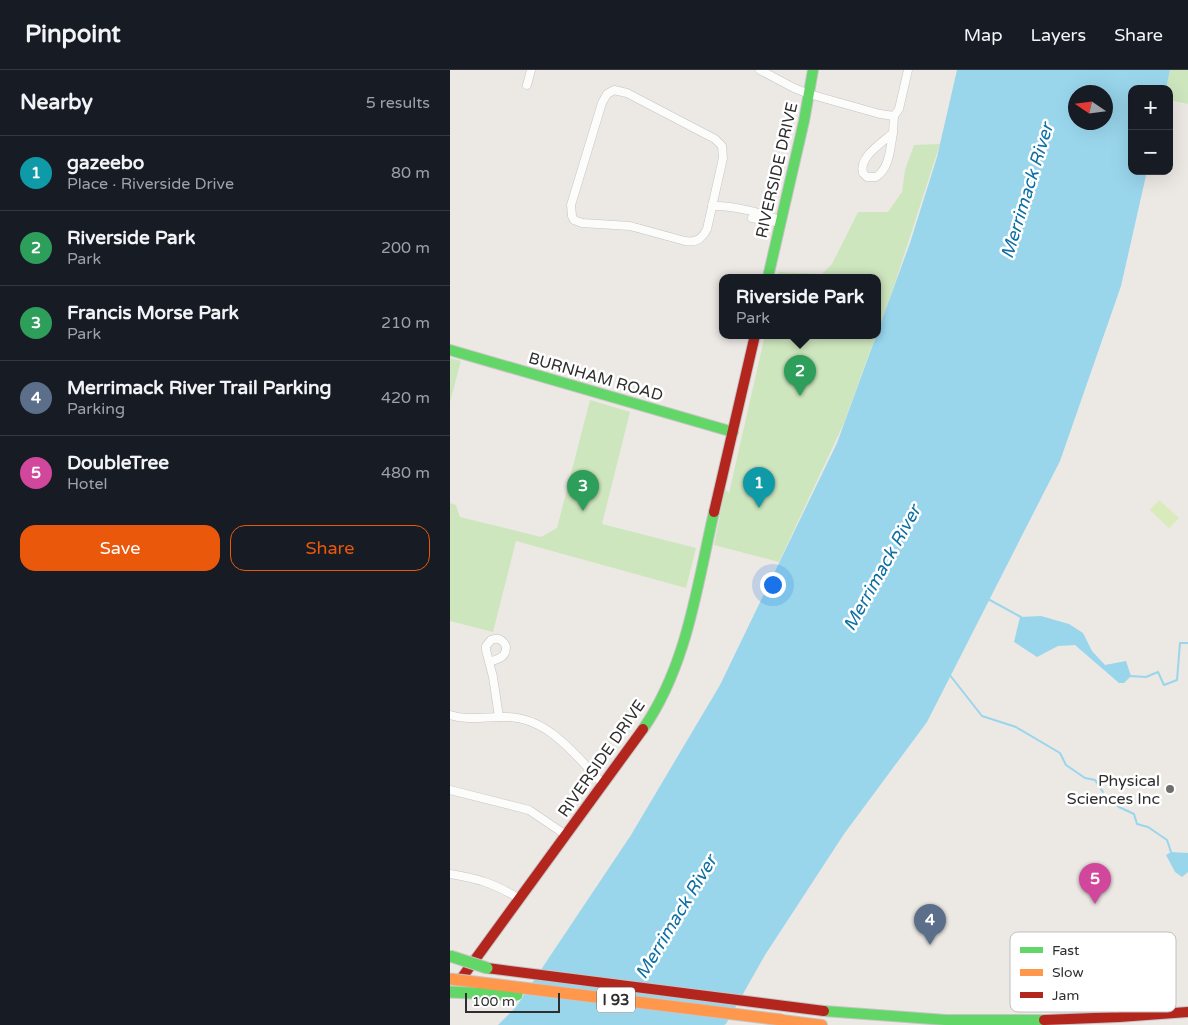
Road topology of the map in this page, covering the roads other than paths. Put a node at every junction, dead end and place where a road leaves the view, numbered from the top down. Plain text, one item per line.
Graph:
1 (531, 70) edge
2 (760, 70) edge
3 (813, 70) edge
4 (908, 70) edge
5 (527, 85) dead end
6 (809, 94) junction
7 (894, 116) junction
8 (893, 133) junction
9 (712, 206) junction
10 (781, 221) junction
11 (769, 274) edge
12 (754, 339) edge
13 (450, 350) edge
14 (733, 432) junction
15 (489, 662) dead end
16 (450, 715) edge
17 (499, 717) junction
18 (604, 784) junction
19 (450, 790) edge
20 (566, 835) junction
21 (450, 874) edge
22 (520, 898) junction
23 (450, 956) edge
24 (450, 964) edge
25 (487, 968) junction
26 (450, 978) edge
27 (450, 993) edge
28 (561, 993) junction
29 (1188, 1012) edge
30 (822, 1025) edge

1 - 5 street
2 - 6 street
3 - 6 main road, RIVERSIDE DRIVE
4 - 7 street
6 - 7 street
6 - 10 main road, RIVERSIDE DRIVE
7 - 8 street
8 - 8 street
9 - 9 street
9 - 10 street
10 - 11 main road, RIVERSIDE DRIVE
12 - 14 main road, RIVERSIDE DRIVE
13 - 14 main road, BURNHAM ROAD
14 - 18 main road, RIVERSIDE DRIVE
15 - 17 street
16 - 17 street
17 - 18 street
18 - 20 main road, RIVERSIDE DRIVE
19 - 20 street
20 - 22 main road, RIVERSIDE DRIVE
21 - 22 street
22 - 27 main road, RIVERSIDE DRIVE
23 - 25 main road, bridge
24 - 25 main road, I 93, bridge
25 - 29 main road, I 93
26 - 28 main road, I 93, bridge
27 - 28 main road, bridge
28 - 30 main road, I 93, bridge

